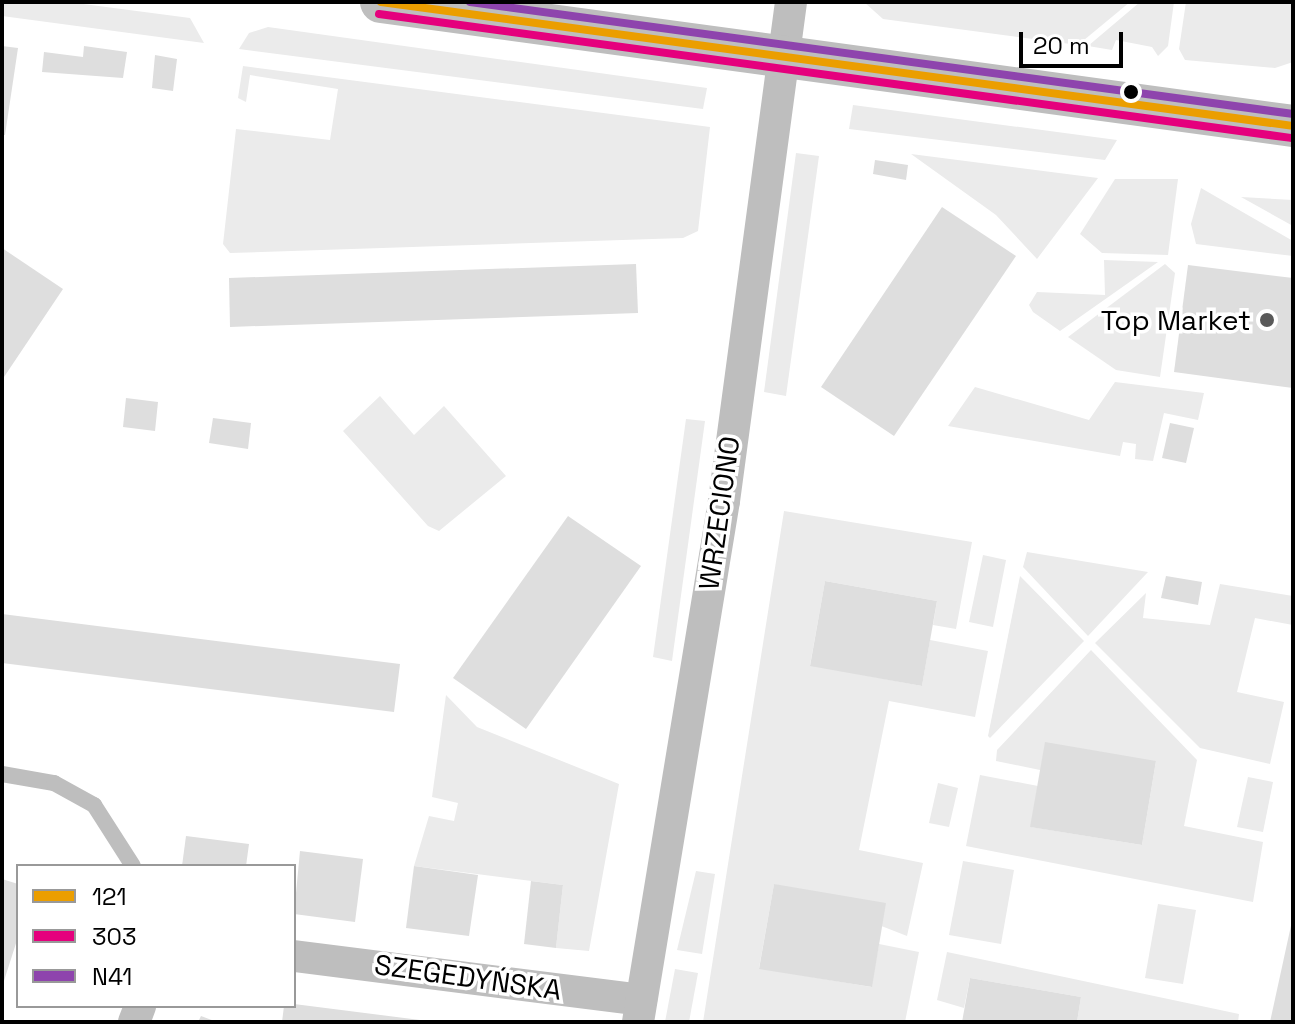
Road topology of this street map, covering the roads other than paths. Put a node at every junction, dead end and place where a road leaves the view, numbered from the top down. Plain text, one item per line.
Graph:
1 (381, 2) edge
2 (791, 2) edge
3 (783, 60) junction
4 (1293, 126) edge
5 (2, 774) edge
6 (132, 864) edge
7 (296, 956) edge
8 (639, 1011) edge

1 - 3 street
2 - 3 street, WRZECIONO
3 - 4 street
3 - 8 street, WRZECIONO
5 - 6 lane
7 - 8 street, SZEGEDYŃSKA

